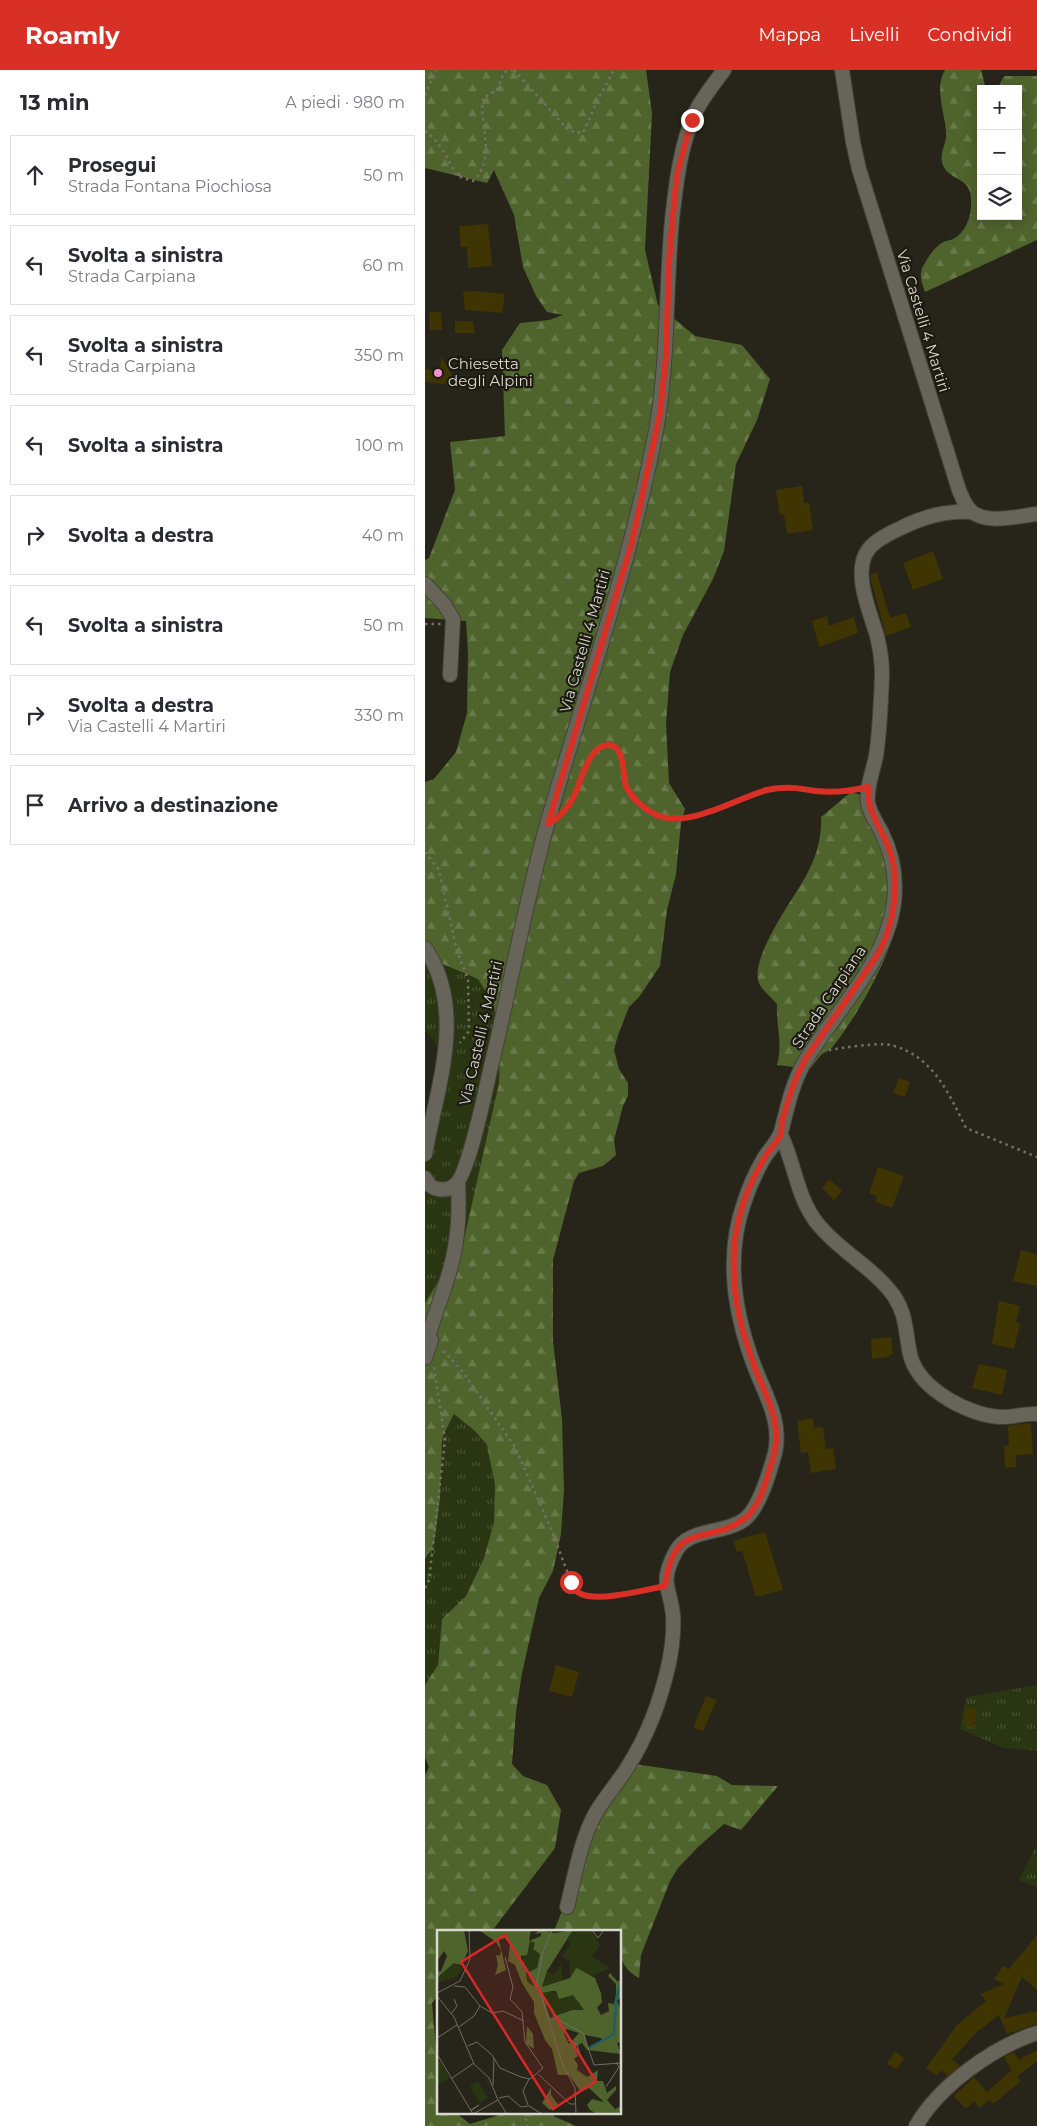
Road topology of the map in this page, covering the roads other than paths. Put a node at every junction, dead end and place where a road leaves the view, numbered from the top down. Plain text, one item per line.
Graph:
1 (724, 70) edge
2 (842, 70) edge
3 (971, 512) junction
4 (1037, 514) edge
5 (425, 584) edge
6 (450, 675) dead end
7 (425, 948) edge
8 (781, 1135) junction
9 (425, 1154) edge
10 (425, 1178) edge
11 (458, 1183) junction
12 (425, 1358) edge
13 (1037, 1414) edge
14 (567, 1907) dead end
15 (1037, 2033) edge
16 (916, 2126) edge

1 - 11 street, Via Castelli 4 Martiri
2 - 3 street, Via Castelli 4 Martiri
3 - 4 street
3 - 8 street, Strada Carpiana
5 - 6 street
7 - 9 street, Via Castelli 4 Martiri
8 - 13 street
8 - 14 street, Strada Carpiana
10 - 11 street
11 - 12 street
15 - 16 street

